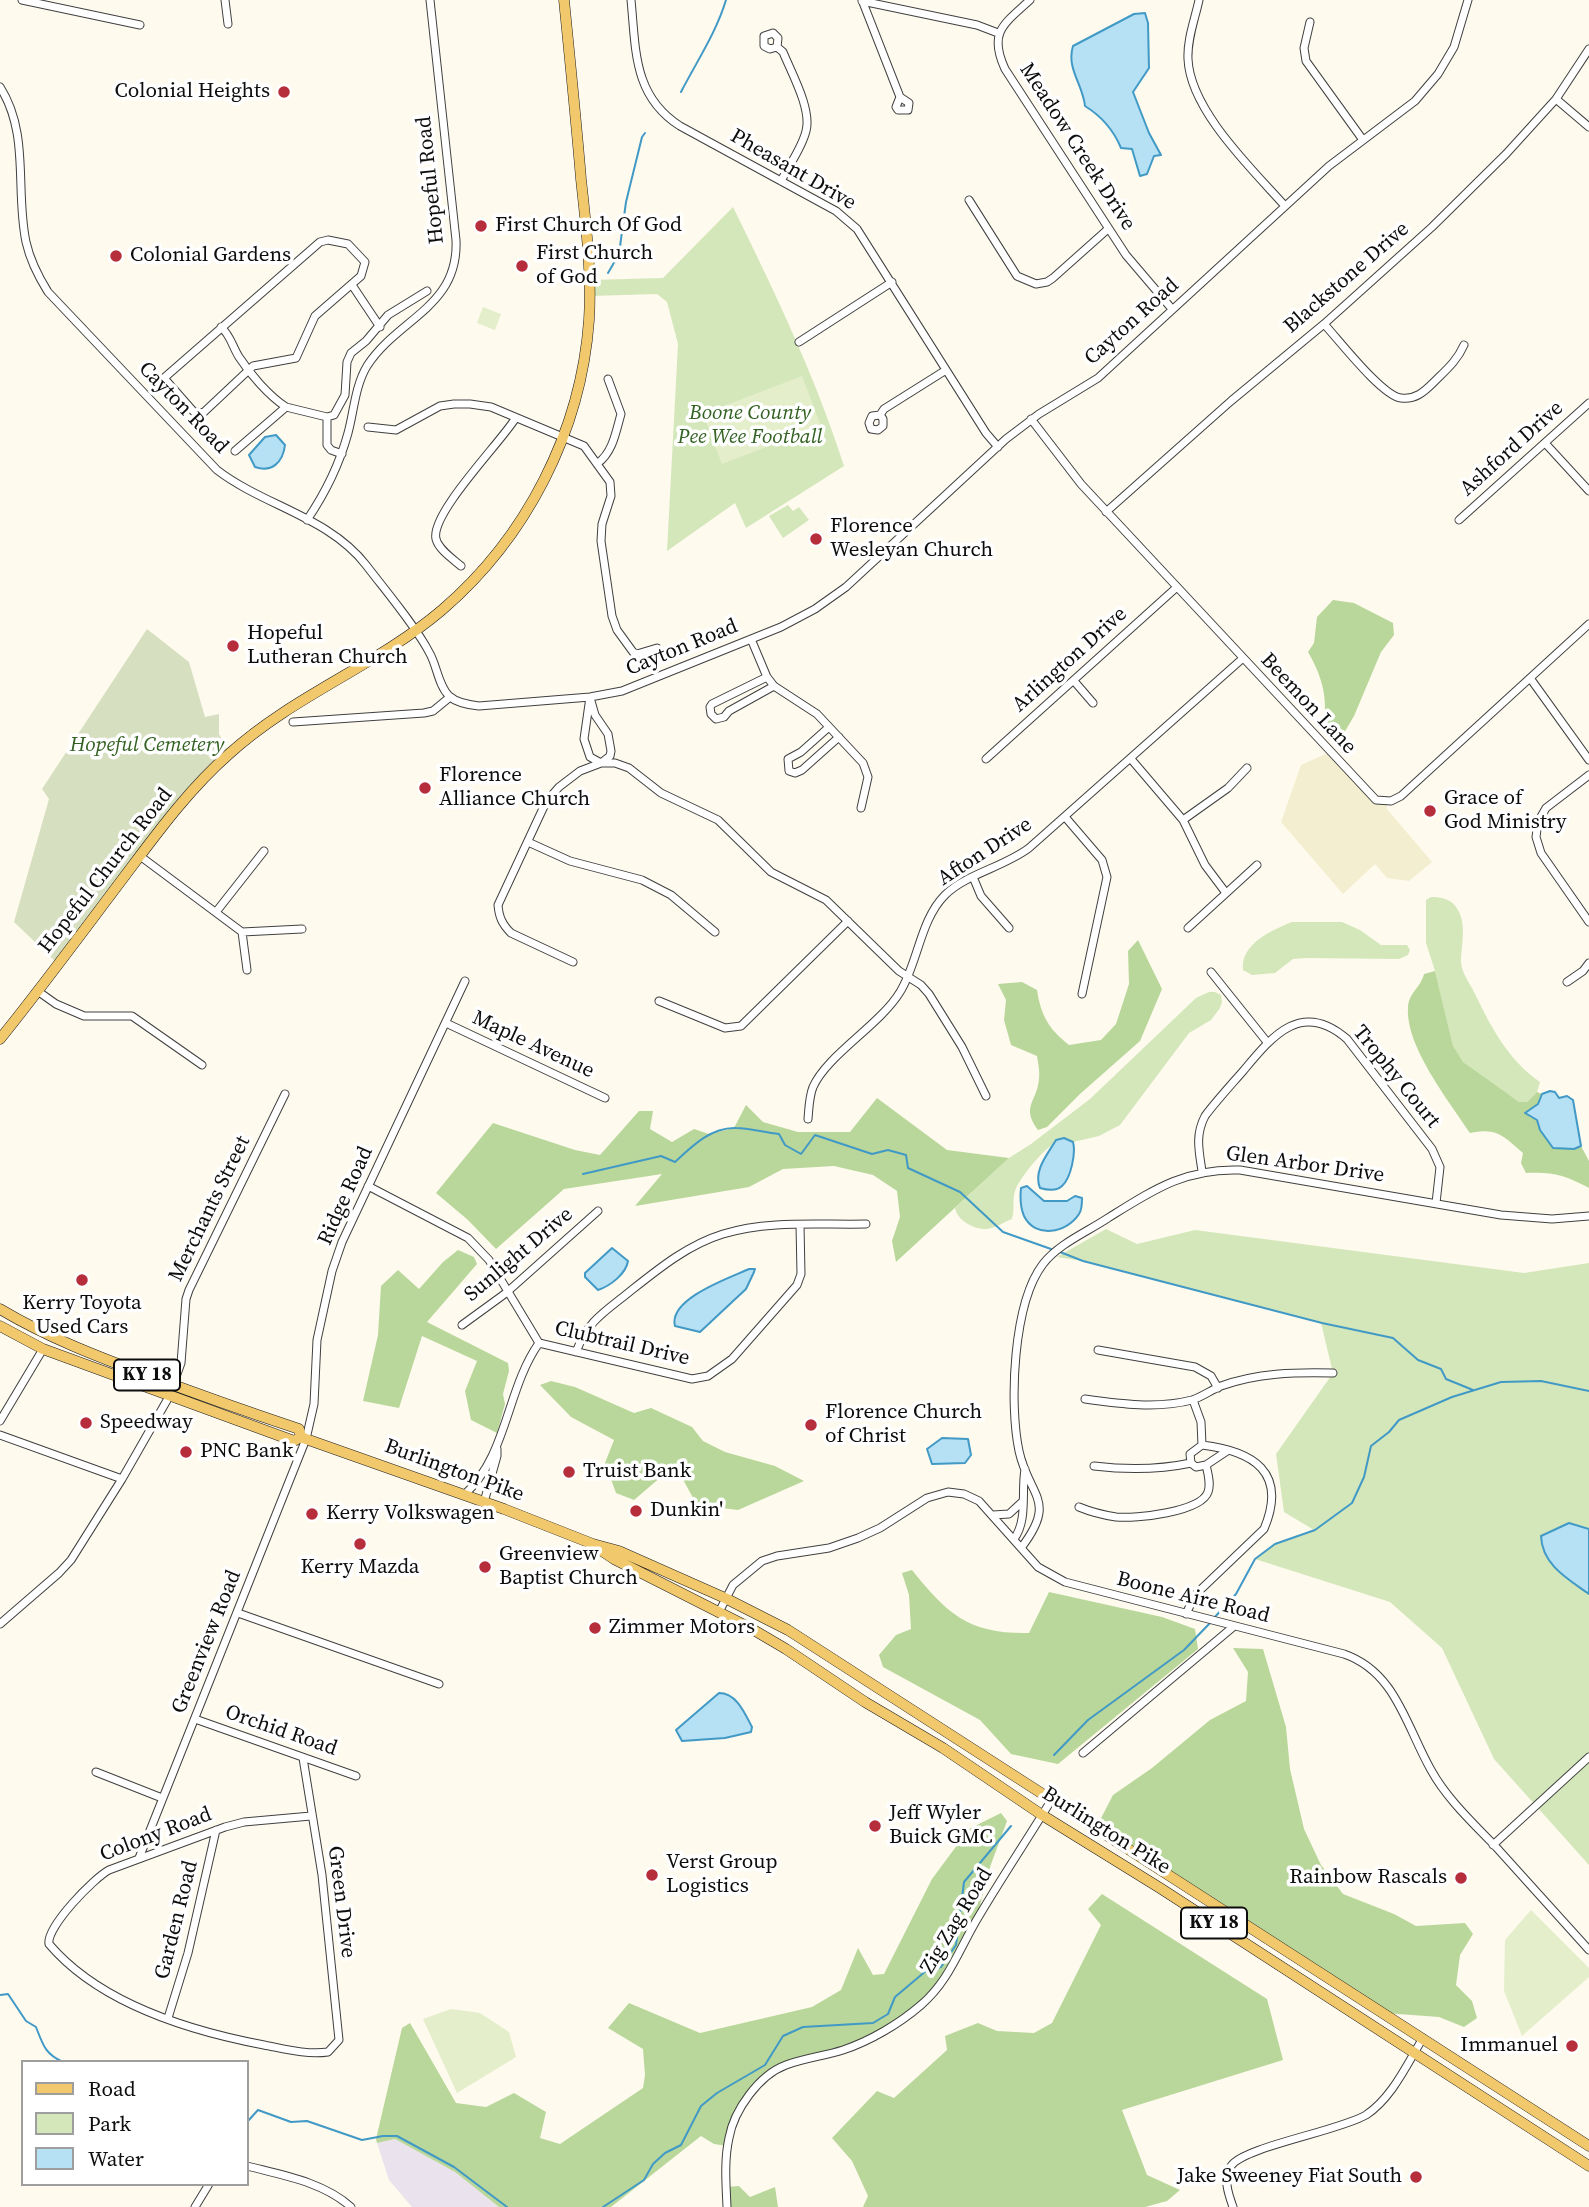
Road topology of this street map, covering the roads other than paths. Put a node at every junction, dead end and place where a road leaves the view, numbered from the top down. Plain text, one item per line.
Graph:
1 (22, 0) edge
2 (225, 0) edge
3 (430, 0) edge
4 (564, 0) edge
5 (631, 0) edge
6 (862, 0) edge
7 (1030, 0) edge
8 (1199, 0) edge
9 (1468, 0) edge
10 (1310, 22) dead end
11 (228, 24) dead end
12 (140, 25) dead end
13 (998, 33) junction
14 (777, 47) dead end
15 (1589, 50) edge
16 (0, 88) edge
17 (900, 97) dead end
18 (1556, 100) junction
19 (1589, 127) edge
20 (1363, 140) junction
21 (781, 181) junction
22 (969, 200) dead end
23 (1285, 206) junction
24 (1108, 229) junction
25 (892, 282) junction
26 (352, 285) junction
27 (427, 291) dead end
28 (1172, 309) junction
29 (1324, 324) junction
30 (221, 327) junction
31 (380, 327) junction
32 (799, 342) dead end
33 (1464, 345) dead end
34 (250, 370) junction
35 (946, 370) junction
36 (608, 379) dead end
37 (1589, 403) edge
38 (286, 407) junction
39 (880, 415) dead end
40 (327, 417) junction
41 (515, 419) junction
42 (1031, 419) junction
43 (368, 428) dead end
44 (563, 437) junction
45 (1545, 443) junction
46 (998, 447) junction
47 (235, 451) dead end
48 (342, 454) junction
49 (598, 463) junction
50 (1589, 491) edge
51 (1106, 512) junction
52 (307, 520) junction
53 (1459, 520) dead end
54 (461, 566) dead end
55 (1177, 587) junction
56 (1589, 624) edge
57 (415, 631) junction
58 (751, 639) junction
59 (657, 648) dead end
60 (1242, 659) junction
61 (767, 677) junction
62 (1530, 678) junction
63 (1074, 681) junction
64 (774, 686) junction
65 (450, 697) junction
66 (590, 697) junction
67 (1093, 703) dead end
68 (293, 722) dead end
69 (829, 727) junction
70 (839, 737) junction
71 (986, 759) dead end
72 (1131, 759) junction
73 (1589, 760) edge
74 (601, 763) junction
75 (1247, 768) dead end
76 (1589, 775) edge
77 (861, 808) dead end
78 (1066, 818) junction
79 (1184, 820) junction
80 (528, 842) junction
81 (264, 851) dead end
82 (140, 856) junction
83 (1257, 864) dead end
84 (973, 877) junction
85 (1226, 893) junction
86 (216, 912) junction
87 (848, 921) junction
88 (1589, 922) edge
89 (1009, 928) dead end
90 (1188, 928) dead end
91 (302, 929) dead end
92 (242, 932) junction
93 (715, 932) dead end
94 (573, 962) dead end
95 (1589, 963) edge
96 (247, 970) dead end
97 (1211, 972) dead end
98 (909, 977) junction
99 (465, 981) dead end
100 (1567, 982) dead end
101 (39, 992) junction
102 (1082, 994) dead end
103 (659, 1001) dead end
104 (446, 1023) junction
105 (0, 1039) edge
106 (1268, 1042) junction
107 (202, 1065) dead end
108 (285, 1094) dead end
109 (986, 1096) dead end
110 (605, 1098) dead end
111 (808, 1119) dead end
112 (1202, 1171) junction
113 (368, 1186) junction
114 (1436, 1203) junction
115 (598, 1211) dead end
116 (1589, 1216) edge
117 (866, 1224) dead end
118 (800, 1225) junction
119 (506, 1293) junction
120 (0, 1309) edge
121 (462, 1325) dead end
122 (0, 1326) edge
123 (539, 1343) junction
124 (43, 1349) junction
125 (1097, 1350) dead end
126 (576, 1352) junction
127 (1333, 1373) dead end
128 (1219, 1388) junction
129 (172, 1390) junction
130 (1085, 1399) dead end
131 (1193, 1400) junction
132 (0, 1422) edge
133 (0, 1436) edge
134 (303, 1438) junction
135 (1202, 1445) junction
136 (497, 1448) junction
137 (1227, 1451) junction
138 (1191, 1463) junction
139 (1206, 1465) junction
140 (1094, 1466) dead end
141 (1025, 1469) junction
142 (122, 1479) junction
143 (464, 1495) junction
144 (1023, 1502) junction
145 (485, 1503) junction
146 (1079, 1507) dead end
147 (993, 1515) junction
148 (1014, 1539) junction
149 (593, 1544) junction
150 (1021, 1548) junction
151 (725, 1598) junction
152 (719, 1612) junction
153 (238, 1613) junction
154 (1186, 1614) junction
155 (0, 1623) edge
156 (1233, 1627) junction
157 (439, 1684) dead end
158 (195, 1719) junction
159 (1083, 1752) dead end
160 (1589, 1757) edge
161 (303, 1758) junction
162 (96, 1772) dead end
163 (356, 1776) dead end
164 (162, 1798) junction
165 (1052, 1799) junction
166 (1042, 1815) junction
167 (312, 1816) junction
168 (216, 1830) junction
169 (1493, 1844) junction
170 (139, 1858) junction
171 (1589, 1950) edge
172 (168, 2018) junction
173 (1423, 2038) junction
174 (1413, 2054) junction
175 (1589, 2146) edge
176 (1589, 2165) edge
177 (248, 2166) edge
178 (208, 2186) edge
179 (195, 2207) edge
180 (351, 2207) edge
181 (727, 2207) edge
182 (1233, 2207) edge

1 - 12 street
2 - 11 street
3 - 48 street, Hopeful Road
4 - 44 main road, Hopeful Church Road
5 - 21 street, Pheasant Drive
6 - 13 street
6 - 17 street
7 - 13 street
8 - 23 street
9 - 20 street, Cayton Road
10 - 20 street
13 - 24 street, Meadow Creek Drive
14 - 21 street
15 - 18 street, Blackstone Drive
16 - 52 street, Cayton Road
18 - 19 street
18 - 29 street, Blackstone Drive
20 - 23 street, Cayton Road
21 - 25 street, Pheasant Drive
22 - 24 street
23 - 28 street, Cayton Road
24 - 28 street, Meadow Creek Drive
25 - 32 street
25 - 35 street, Pheasant Drive
26 - 30 street
26 - 31 street
26 - 34 street
27 - 31 street
28 - 42 street, Cayton Road
29 - 33 street
29 - 51 street, Blackstone Drive
30 - 34 street
30 - 34 street
31 - 40 street
34 - 38 street
35 - 39 street
35 - 46 street, Pheasant Drive
36 - 49 street
37 - 45 street, Ashford Drive
38 - 40 street
38 - 47 street
40 - 48 street
41 - 43 street
41 - 44 street
41 - 54 street
42 - 46 street, Cayton Road
42 - 51 street, Beemon Lane
44 - 49 street
44 - 57 main road, Hopeful Church Road
45 - 50 street
45 - 53 street, Ashford Drive
46 - 58 street, Cayton Road
48 - 52 street, Hopeful Road
49 - 59 street
51 - 55 street, Beemon Lane
52 - 57 street, Cayton Road
55 - 60 street, Beemon Lane
55 - 63 street, Arlington Drive
56 - 62 street, Beemon Lane
57 - 65 street, Cayton Road
57 - 82 main road, Hopeful Church Road
58 - 61 street
58 - 66 street, Cayton Road
60 - 62 street, Beemon Lane
60 - 72 street, Afton Drive
61 - 64 street
61 - 64 street
62 - 73 street
63 - 67 street
63 - 71 street, Arlington Drive
64 - 69 street
65 - 66 street, Cayton Road
65 - 68 street
66 - 74 street
66 - 74 street
69 - 70 street
69 - 70 street
70 - 77 street
72 - 78 street, Afton Drive
72 - 79 street
74 - 80 street
74 - 87 street
75 - 79 street
76 - 88 street
78 - 84 street, Afton Drive
78 - 102 street
79 - 85 street
80 - 93 street
80 - 94 street
81 - 86 street
82 - 86 street
82 - 101 main road, Hopeful Church Road
83 - 85 street
84 - 89 street
84 - 98 street, Afton Drive
85 - 90 street
86 - 92 street
87 - 98 street
87 - 103 street
91 - 92 street
92 - 96 street
95 - 100 street
97 - 106 street
98 - 109 street
98 - 111 street, Afton Drive
99 - 104 street, Ridge Road
101 - 105 main road, Hopeful Church Road
101 - 107 street
104 - 110 street, Maple Avenue
104 - 113 street, Ridge Road
106 - 112 street, Trophy Court
106 - 114 street, Trophy Court
108 - 129 street, Merchants Street
112 - 114 street, Glen Arbor Drive
112 - 141 street, Glen Arbor Drive
113 - 119 street, Clubtrail Drive
113 - 134 street, Ridge Road
114 - 116 street, Glen Arbor Drive
115 - 119 street, Sunlight Drive
117 - 118 street
118 - 126 street
118 - 126 street, Clubtrail Drive
119 - 121 street, Sunlight Drive
119 - 123 street, Clubtrail Drive
120 - 129 main road, Burlington Pike / KY 18
122 - 124 main road, Burlington Pike / KY 18
123 - 126 street, Clubtrail Drive
123 - 136 street
124 - 129 main road, Burlington Pike / KY 18
124 - 132 street
125 - 128 street
127 - 128 street
128 - 131 street
129 - 134 main road, Burlington Pike / KY 18
129 - 142 street, Merchants Street
130 - 131 street
131 - 135 street
133 - 142 street
134 - 143 main road, Burlington Pike / KY 18
134 - 153 street, Greenview Road
135 - 137 street
135 - 138 street
136 - 143 street
136 - 145 street
137 - 139 street
137 - 154 street
138 - 139 street
138 - 140 street
139 - 146 street
141 - 144 street, Glen Arbor Drive
141 - 150 street, Glen Arbor Drive
142 - 155 street, Merchants Street
143 - 145 main road, Burlington Pike / KY 18
144 - 147 street
144 - 148 street, Glen Arbor Drive
145 - 149 main road, Burlington Pike / KY 18
147 - 148 street, Boone Aire Road
147 - 151 street, Boone Aire Road
148 - 150 street, Boone Aire Road
149 - 151 main road, Burlington Pike / KY 18
149 - 152 main road, Burlington Pike / KY 18
150 - 154 street, Boone Aire Road
151 - 152 street, Boone Aire Road
151 - 165 main road, Burlington Pike / KY 18
152 - 166 main road, Burlington Pike / KY 18
153 - 157 street
153 - 158 street, Greenview Road
154 - 156 street, Boone Aire Road
156 - 159 street
156 - 169 street, Boone Aire Road
158 - 161 street, Orchid Road
158 - 164 street, Greenview Road
160 - 169 street
161 - 163 street, Orchid Road
161 - 167 street, Green Drive
162 - 164 street
164 - 170 street, Greenview Road
165 - 166 street, Zig Zag Road
165 - 173 main road, Burlington Pike / KY 18
166 - 174 main road, Burlington Pike / KY 18
166 - 181 street, Zig Zag Road
167 - 168 street, Colony Road
167 - 172 street, Green Drive
168 - 170 street, Colony Road
168 - 172 street, Garden Road
169 - 171 street, Boone Aire Road
170 - 172 street, Colony Road
173 - 174 street
173 - 175 main road, Burlington Pike / KY 18
174 - 176 main road, Burlington Pike / KY 18
174 - 182 street
177 - 180 street
178 - 179 street

